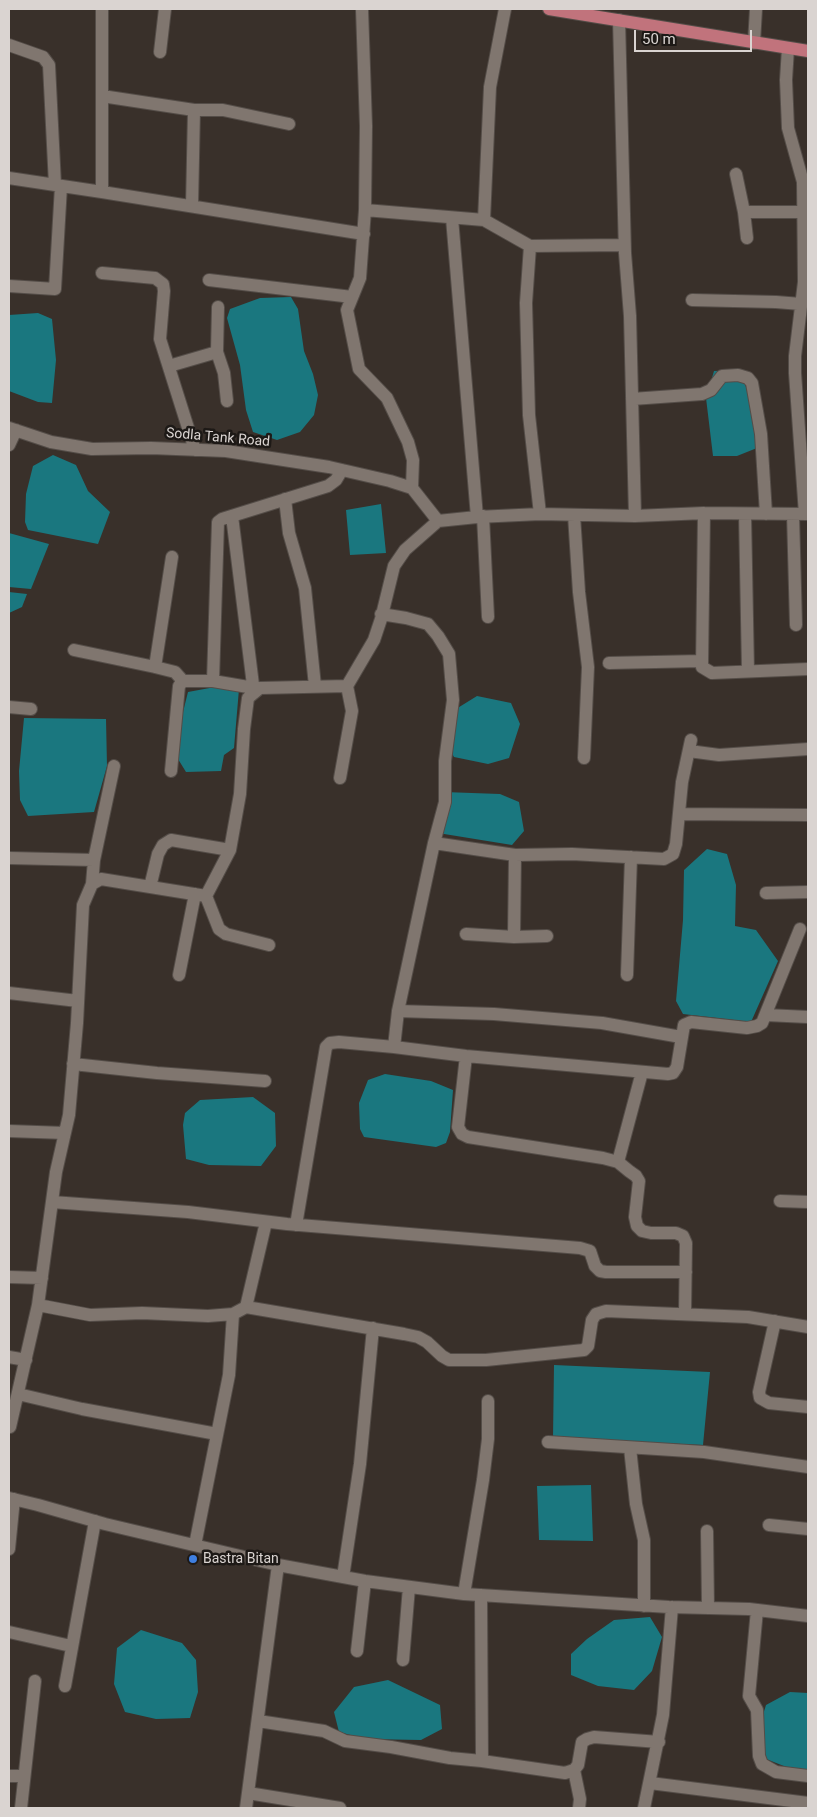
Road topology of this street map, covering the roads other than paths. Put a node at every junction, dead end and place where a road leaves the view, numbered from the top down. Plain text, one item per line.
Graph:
1 (102, 9) edge
2 (165, 9) edge
3 (362, 9) edge
4 (505, 9) edge
5 (548, 9) edge
6 (756, 9) edge
7 (619, 20) junction
8 (754, 43) junction
9 (9, 45) edge
10 (788, 48) junction
11 (808, 51) edge
12 (160, 52) dead end
13 (102, 96) junction
14 (194, 110) junction
15 (289, 124) dead end
16 (736, 174) dead end
17 (9, 178) edge
18 (58, 185) junction
19 (102, 192) junction
20 (192, 206) junction
21 (805, 206) edge
22 (365, 210) junction
23 (744, 212) junction
24 (452, 218) junction
25 (484, 220) junction
26 (364, 234) junction
27 (806, 235) edge
28 (747, 238) dead end
29 (624, 245) junction
30 (530, 246) junction
31 (102, 273) dead end
32 (209, 280) dead end
33 (9, 286) edge
34 (352, 297) junction
35 (692, 300) dead end
36 (801, 304) junction
37 (218, 307) dead end
38 (802, 347) edge
39 (217, 352) junction
40 (169, 366) junction
41 (632, 399) junction
42 (227, 401) dead end
43 (12, 429) edge
44 (9, 445) edge
45 (195, 450) junction
46 (342, 470) junction
47 (412, 488) junction
48 (285, 499) junction
49 (704, 513) junction
50 (540, 514) junction
51 (574, 514) junction
52 (745, 514) junction
53 (766, 514) junction
54 (802, 514) edge
55 (232, 516) junction
56 (480, 516) junction
57 (635, 516) junction
58 (438, 521) junction
59 (172, 557) dead end
60 (381, 614) junction
61 (488, 617) dead end
62 (796, 625) dead end
63 (74, 650) dead end
64 (701, 661) junction
65 (609, 663) dead end
66 (156, 667) junction
67 (808, 669) edge
68 (748, 672) junction
69 (183, 681) junction
70 (213, 681) junction
71 (315, 686) junction
72 (347, 686) junction
73 (254, 691) junction
74 (9, 707) edge
75 (31, 709) dead end
76 (808, 748) edge
77 (584, 758) dead end
78 (114, 766) dead end
79 (171, 771) dead end
80 (340, 778) dead end
81 (679, 814) junction
82 (808, 815) edge
83 (434, 842) junction
84 (230, 850) junction
85 (515, 854) junction
86 (631, 857) junction
87 (9, 858) edge
88 (94, 860) junction
89 (92, 884) junction
90 (150, 887) junction
91 (808, 892) edge
92 (766, 894) dead end
93 (200, 895) junction
94 (800, 929) dead end
95 (466, 934) dead end
96 (547, 936) dead end
97 (514, 937) junction
98 (269, 945) dead end
99 (179, 975) dead end
100 (627, 975) dead end
101 (9, 993) edge
102 (78, 1001) junction
103 (398, 1011) junction
104 (766, 1015) junction
105 (808, 1017) edge
106 (681, 1037) junction
107 (394, 1047) junction
108 (466, 1056) junction
109 (74, 1064) junction
110 (642, 1072) junction
111 (265, 1081) dead end
112 (9, 1131) edge
113 (65, 1133) junction
114 (618, 1162) junction
115 (780, 1201) dead end
116 (52, 1202) junction
117 (808, 1202) edge
118 (266, 1222) junction
119 (296, 1225) junction
120 (686, 1272) junction
121 (9, 1276) edge
122 (42, 1278) junction
123 (38, 1305) junction
124 (246, 1307) junction
125 (233, 1314) junction
126 (685, 1314) junction
127 (775, 1322) junction
128 (808, 1327) edge
129 (373, 1328) junction
130 (9, 1357) edge
131 (26, 1360) junction
132 (14, 1397) edge
133 (488, 1401) dead end
134 (808, 1407) edge
135 (10, 1427) dead end
136 (217, 1434) junction
137 (548, 1442) dead end
138 (630, 1448) junction
139 (808, 1467) edge
140 (11, 1499) edge
141 (95, 1522) junction
142 (769, 1524) dead end
143 (808, 1529) edge
144 (708, 1531) dead end
145 (195, 1545) junction
146 (9, 1549) edge
147 (278, 1565) junction
148 (343, 1577) junction
149 (365, 1581) junction
150 (409, 1587) junction
151 (464, 1594) junction
152 (481, 1595) junction
153 (644, 1606) junction
154 (672, 1608) junction
155 (708, 1608) junction
156 (757, 1610) junction
157 (808, 1616) edge
158 (9, 1632) edge
159 (71, 1646) junction
160 (357, 1651) dead end
161 (402, 1660) dead end
162 (35, 1681) dead end
163 (66, 1686) dead end
164 (258, 1721) junction
165 (658, 1742) junction
166 (482, 1761) junction
167 (574, 1770) junction
168 (9, 1776) edge
169 (23, 1776) junction
170 (808, 1776) edge
171 (650, 1783) junction
172 (248, 1793) junction
173 (808, 1803) edge
174 (21, 1808) edge
175 (246, 1808) edge
176 (340, 1808) edge
177 (579, 1808) edge
178 (644, 1808) edge

1 - 13 street
2 - 12 street
3 - 22 street
4 - 25 street
5 - 7 main road
6 - 8 street
7 - 8 main road
7 - 29 street
8 - 10 main road
9 - 18 street
10 - 11 main road
10 - 21 street
13 - 14 street
13 - 19 street
14 - 15 street
14 - 20 street
16 - 23 street
17 - 18 street
18 - 19 street
18 - 33 street
19 - 20 street
20 - 26 street
21 - 23 street
21 - 27 street
22 - 24 street
22 - 26 street
23 - 28 street
24 - 25 street
24 - 56 street
25 - 30 street
26 - 34 street
27 - 36 street
29 - 30 street
29 - 41 street
30 - 50 street
31 - 40 street
32 - 34 street
34 - 47 street
35 - 36 street
36 - 38 street
37 - 39 street
38 - 54 street
39 - 40 street
39 - 42 street
40 - 45 street
41 - 53 street
41 - 57 street
43 - 44 street
43 - 45 street, Sodla Tank Road
45 - 46 street, Sodla Tank Road
46 - 47 street, Sodla Tank Road
46 - 48 street
47 - 58 street
48 - 55 street
48 - 71 street
49 - 52 street
49 - 57 street
49 - 64 street
50 - 51 street
50 - 56 street
51 - 57 street
51 - 77 street
52 - 53 street
52 - 68 street
53 - 54 street
54 - 62 street
55 - 70 street
55 - 73 street
56 - 58 street
56 - 61 street
58 - 60 street
59 - 66 street
60 - 72 street
60 - 83 street
63 - 66 street
64 - 65 street
64 - 68 street
66 - 69 street
67 - 68 street
69 - 70 street
69 - 79 street
70 - 73 street
71 - 72 street
71 - 73 street
72 - 80 street
73 - 84 street
74 - 75 street
76 - 81 street
78 - 88 street
81 - 82 street
81 - 86 street
83 - 85 street
83 - 103 street
84 - 90 street
84 - 93 street
85 - 86 street
85 - 97 street
86 - 100 street
87 - 88 street
88 - 89 street
89 - 90 street
89 - 102 street
90 - 93 street
91 - 92 street
93 - 98 street
93 - 99 street
94 - 104 street
95 - 97 street
96 - 97 street
101 - 102 street
102 - 109 street
103 - 106 street
103 - 107 street
104 - 105 street
104 - 106 street
106 - 110 street
107 - 108 street
107 - 119 street
108 - 110 street
108 - 114 street
109 - 111 street
109 - 113 street
110 - 114 street
112 - 113 street
113 - 116 street
114 - 120 street
115 - 117 street
116 - 118 street
116 - 122 street
118 - 119 street
118 - 124 street
119 - 120 street
120 - 126 street
121 - 122 street
122 - 123 street
123 - 125 street
123 - 131 street
124 - 125 street
124 - 129 street
125 - 136 street
126 - 127 street
126 - 129 street
127 - 128 street
127 - 134 street
129 - 148 street
130 - 131 street
131 - 132 street
132 - 135 street
132 - 136 street
133 - 151 street
136 - 145 street
137 - 138 street
138 - 139 street
138 - 153 street
140 - 141 street
140 - 146 street
141 - 145 street
141 - 159 street
142 - 143 street
144 - 155 street
145 - 147 street
147 - 148 street
147 - 164 street
148 - 149 street
149 - 150 street
149 - 160 street
150 - 151 street
150 - 161 street
151 - 152 street
152 - 153 street
152 - 166 street
153 - 154 street
154 - 155 street
154 - 165 street
155 - 156 street
156 - 157 street
156 - 170 street
158 - 159 street
159 - 163 street
162 - 169 street
164 - 166 street
164 - 172 street
165 - 167 street
165 - 171 street
166 - 167 street
167 - 177 street
168 - 169 street
169 - 174 street
171 - 173 street
171 - 178 street
172 - 175 street
172 - 176 street

